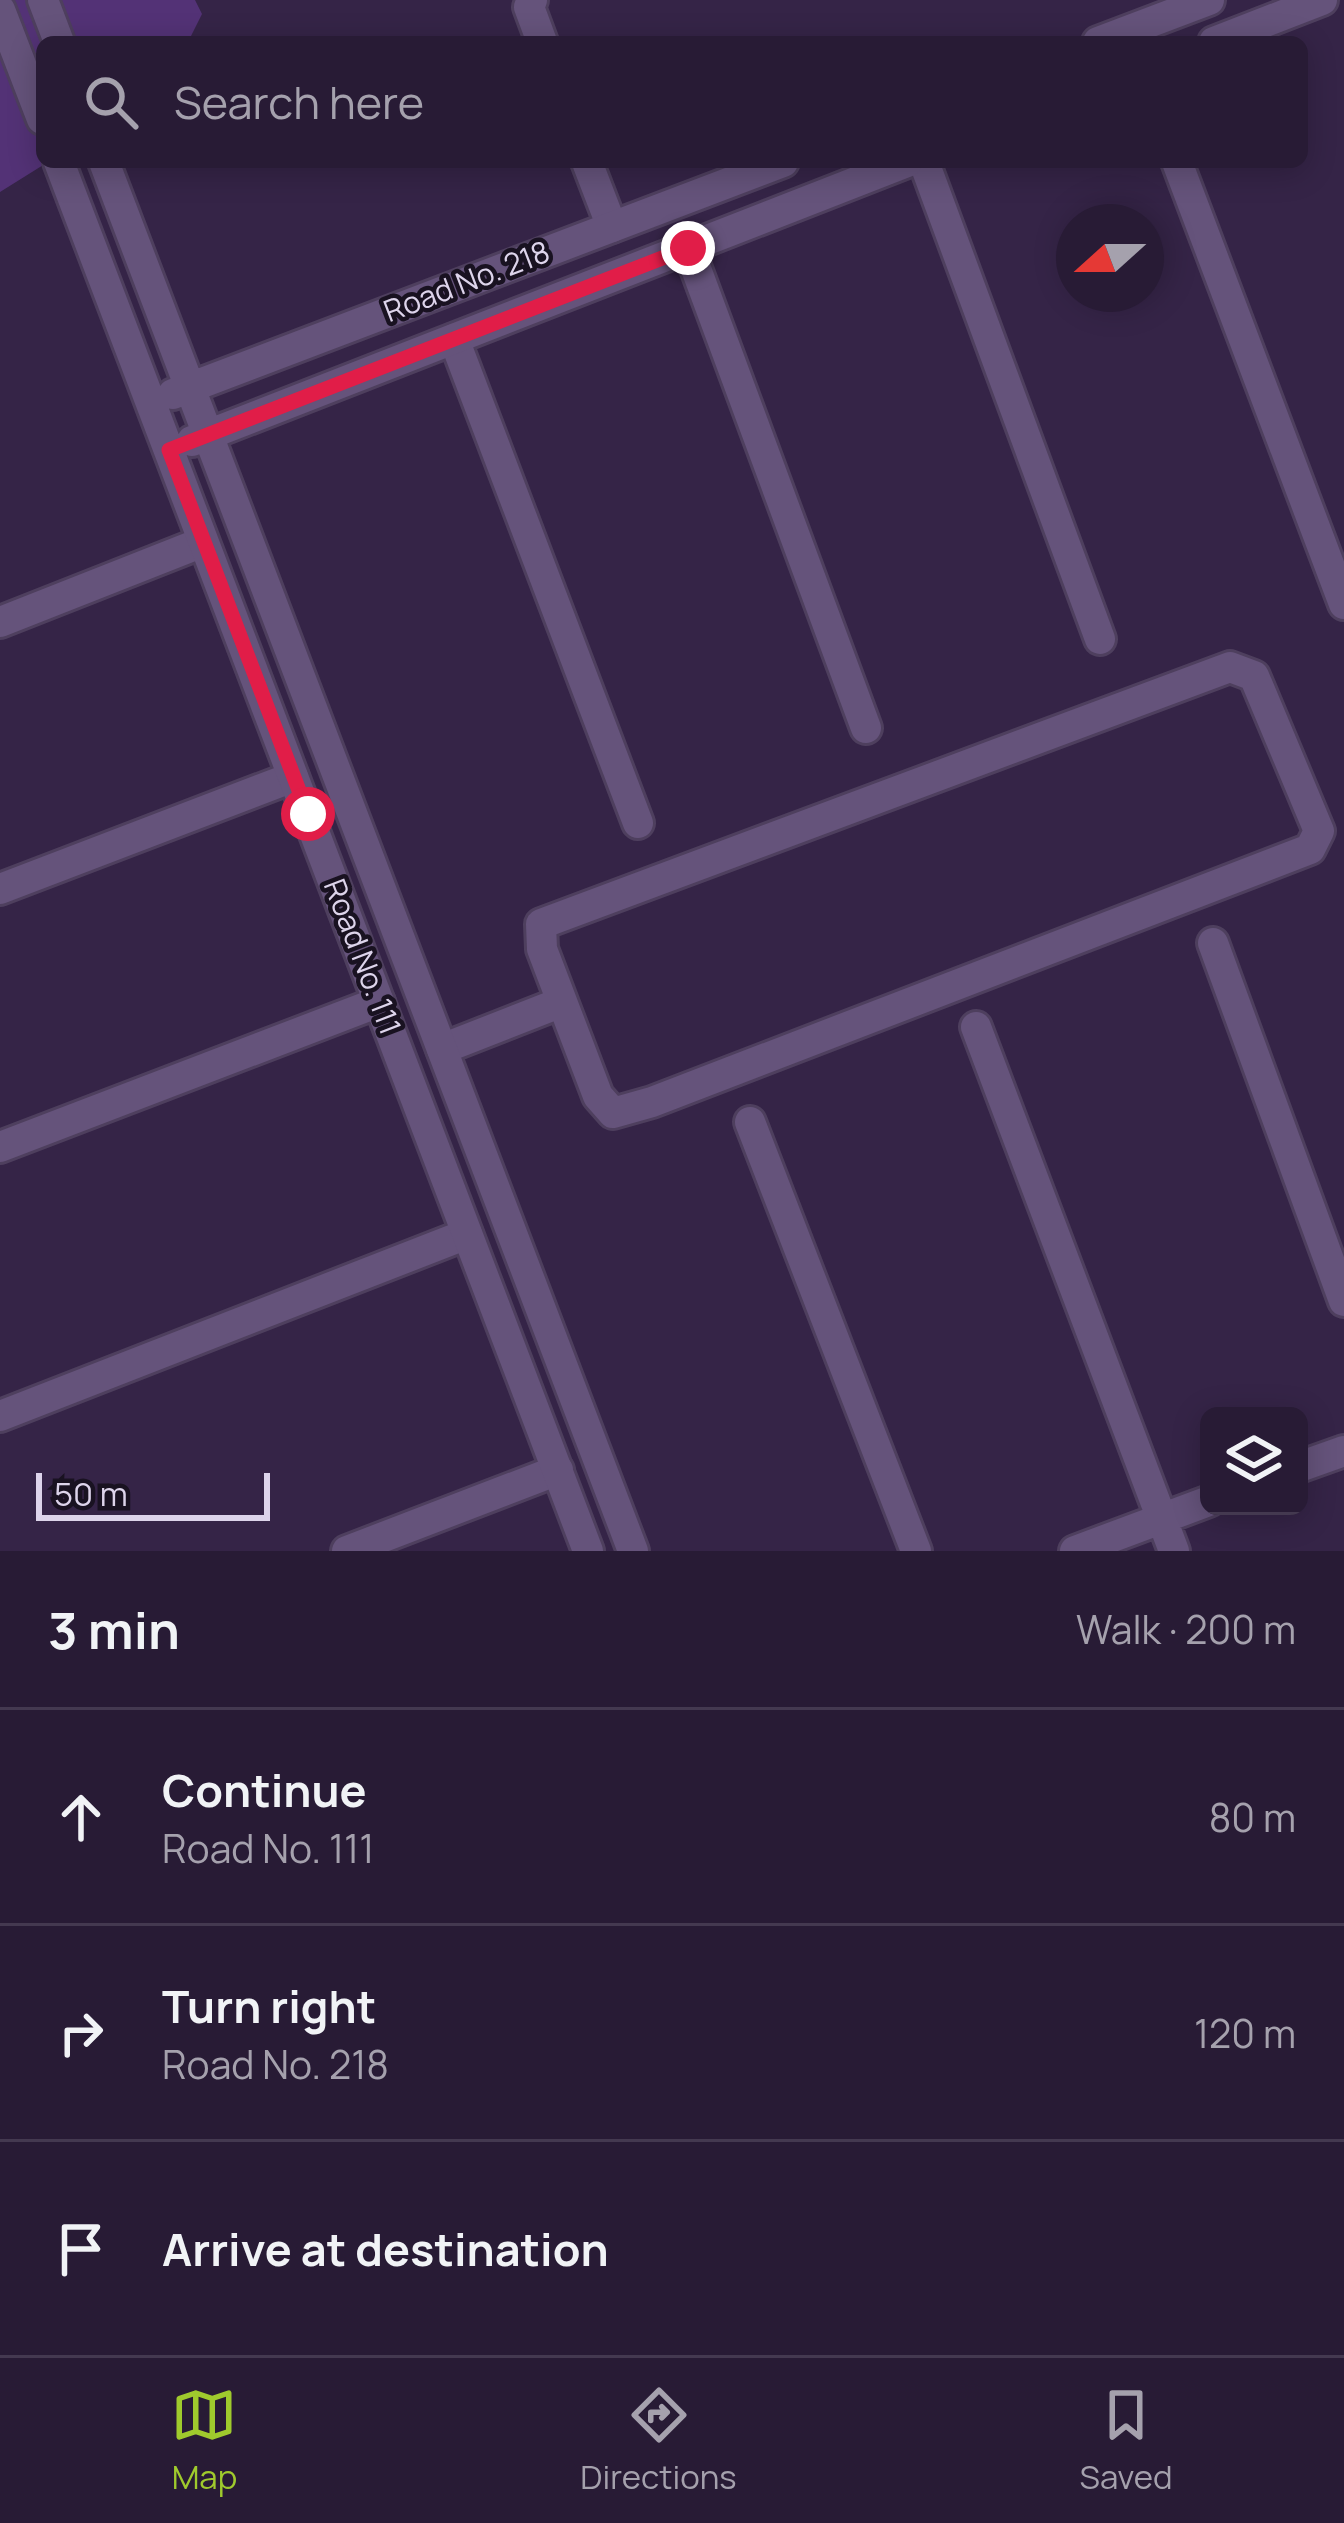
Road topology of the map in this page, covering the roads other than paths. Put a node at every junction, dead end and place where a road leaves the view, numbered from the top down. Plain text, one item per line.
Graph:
1 (43, 0) edge
2 (532, 0) edge
3 (1209, 0) edge
4 (1322, 0) edge
5 (0, 10) edge
6 (56, 36) edge
7 (540, 36) edge
8 (1132, 36) edge
9 (1229, 36) edge
10 (36, 103) edge
11 (106, 168) edge
12 (589, 168) edge
13 (767, 168) edge
14 (892, 168) edge
15 (926, 168) edge
16 (1179, 168) edge
17 (62, 171) edge
18 (612, 227) junction
19 (688, 248) junction
20 (454, 339) junction
21 (190, 387) junction
22 (151, 402) junction
23 (208, 435) junction
24 (169, 450) junction
25 (203, 542) junction
26 (1344, 604) edge
27 (0, 622) edge
28 (1100, 639) dead end
29 (866, 728) dead end
30 (293, 777) junction
31 (1329, 816) edge
32 (638, 823) dead end
33 (0, 889) edge
34 (1213, 943) dead end
35 (562, 1001) junction
36 (379, 1002) junction
37 (976, 1028) dead end
38 (442, 1049) junction
39 (751, 1122) dead end
40 (0, 1148) edge
41 (467, 1234) junction
42 (1344, 1301) edge
43 (0, 1416) edge
44 (1344, 1450) edge
45 (1308, 1464) edge
46 (558, 1471) junction
47 (1200, 1504) edge
48 (1161, 1519) junction
49 (347, 1551) edge
50 (588, 1551) edge
51 (633, 1551) edge
52 (916, 1551) edge
53 (1075, 1551) edge
54 (1174, 1551) edge

1 - 6 street
2 - 7 street
3 - 8 street
4 - 9 street
5 - 10 street
11 - 21 street, Road No. 111
12 - 18 street
13 - 18 street, Road No. 218
14 - 19 street, Road No. 218
15 - 28 street
16 - 26 street
17 - 22 street, Road No. 111
18 - 21 street, Road No. 218
19 - 20 street, Road No. 218
19 - 29 street
20 - 23 street, Road No. 218
20 - 32 street
21 - 22 street, Road No. 218
21 - 23 street, Road No. 111
22 - 24 street, Road No. 111
23 - 24 street, Road No. 218
23 - 38 street, Road No. 111
24 - 25 street, Road No. 111
25 - 27 street
25 - 30 street, Road No. 111
30 - 33 street
30 - 36 street, Road No. 111
31 - 35 street
31 - 35 street
34 - 42 street
35 - 38 street
36 - 40 street
36 - 41 street, Road No. 111
37 - 48 street
38 - 51 street, Road No. 111
39 - 52 street
41 - 43 street
41 - 46 street, Road No. 111
44 - 45 street
46 - 49 street
46 - 50 street, Road No. 111
47 - 48 street
48 - 53 street
48 - 54 street

